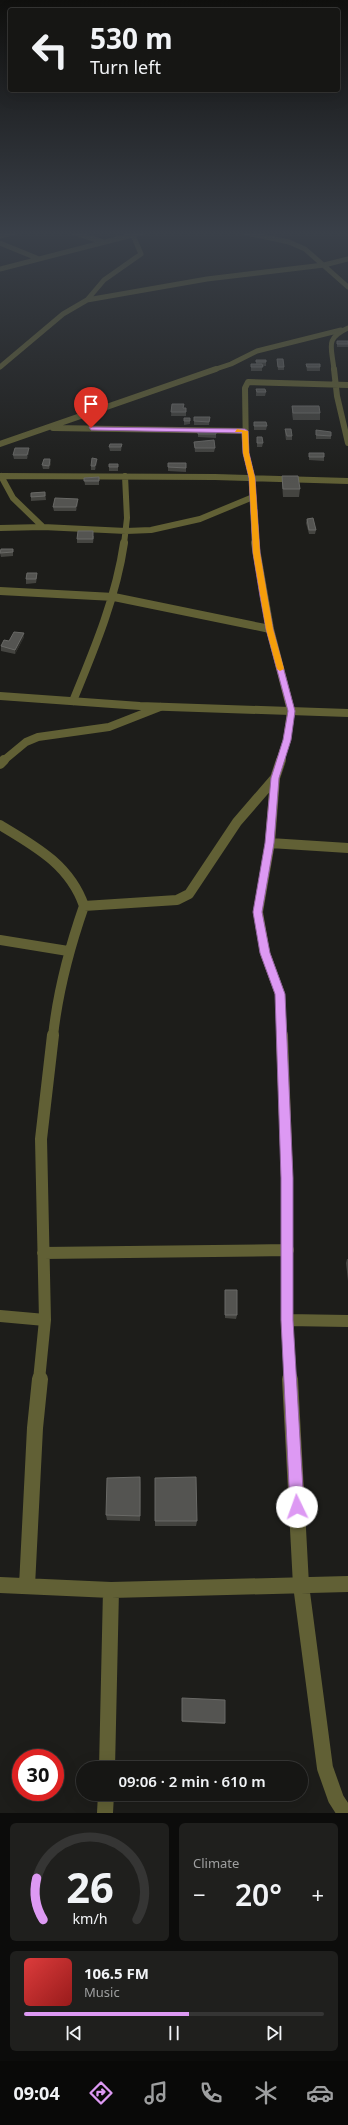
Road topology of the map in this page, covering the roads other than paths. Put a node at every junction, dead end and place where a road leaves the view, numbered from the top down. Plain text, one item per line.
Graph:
1 (60, 317) edge
2 (348, 328) edge
3 (342, 330) junction
4 (0, 367) edge
5 (336, 385) junction
6 (348, 385) edge
7 (45, 427) junction
8 (346, 430) edge
9 (245, 431) junction
10 (348, 443) edge
11 (0, 444) edge
12 (0, 476) edge
13 (125, 476) junction
14 (252, 478) junction
15 (348, 481) edge
16 (253, 497) junction
17 (43, 527) junction
18 (0, 528) edge
19 (126, 531) junction
20 (0, 591) edge
21 (114, 596) junction
22 (270, 629) junction
23 (0, 696) edge
24 (73, 701) junction
25 (160, 707) junction
26 (292, 711) junction
27 (348, 713) edge
28 (0, 764) edge
29 (275, 778) junction
30 (0, 825) edge
31 (270, 843) junction
32 (348, 848) edge
33 (84, 906) junction
34 (0, 940) edge
35 (68, 951) junction
36 (288, 1250) junction
37 (43, 1253) junction
38 (0, 1316) edge
39 (45, 1320) junction
40 (287, 1320) junction
41 (348, 1321) edge
42 (348, 1584) edge
43 (0, 1585) edge
44 (301, 1585) junction
45 (27, 1586) junction
46 (111, 1590) junction
47 (107, 1761) edge
48 (106, 1801) edge
49 (105, 1813) edge
50 (345, 1813) edge

1 - 4 street
2 - 3 street
3 - 5 street
3 - 7 street
5 - 6 street
5 - 8 street
5 - 9 street
7 - 9 street
7 - 11 street
8 - 10 street
9 - 14 street
12 - 13 street
12 - 17 street
13 - 14 street
13 - 19 street
14 - 15 street
14 - 16 street
16 - 19 street
16 - 22 street
17 - 18 street
17 - 19 street
19 - 21 street
20 - 21 street
21 - 22 street
21 - 24 street
22 - 26 street
23 - 24 street
24 - 25 street
25 - 26 street
25 - 28 street
26 - 27 street
26 - 29 street
29 - 31 street
29 - 33 street
30 - 33 street
31 - 32 street
31 - 36 street
33 - 35 street
34 - 35 street
35 - 37 street
36 - 37 street
36 - 40 street
37 - 39 street
38 - 39 street
39 - 45 street
40 - 41 street
40 - 44 street
42 - 44 street
43 - 45 street
44 - 46 street
44 - 50 street
45 - 46 street
46 - 47 street
48 - 49 street

